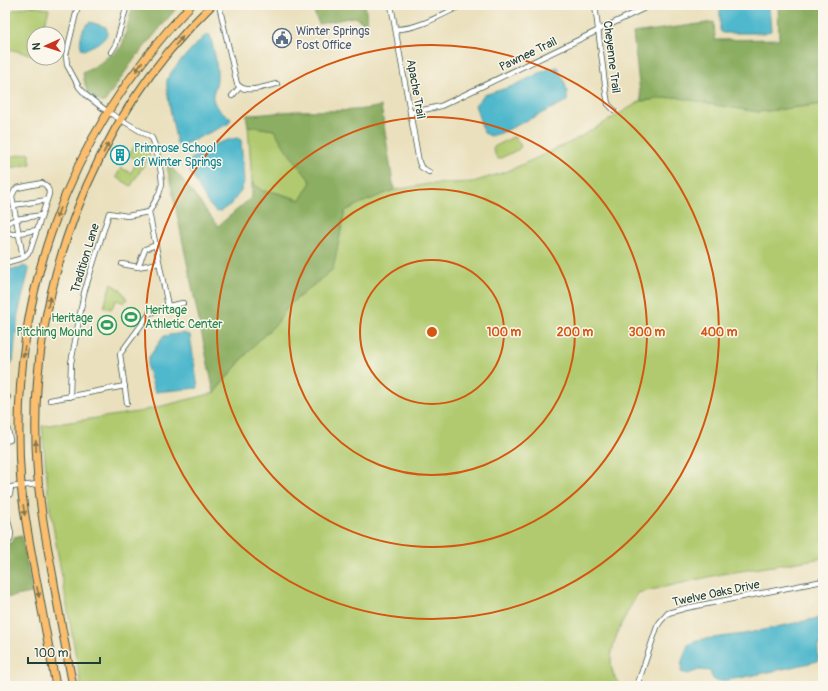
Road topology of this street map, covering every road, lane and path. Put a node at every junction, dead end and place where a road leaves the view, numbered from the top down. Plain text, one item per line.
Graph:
1 (78, 5) edge
2 (126, 5) edge
3 (191, 5) edge
4 (212, 5) edge
5 (219, 5) edge
6 (391, 5) edge
7 (462, 5) edge
8 (595, 5) edge
9 (651, 5) edge
10 (396, 30) junction
11 (598, 31) junction
12 (112, 52) dead end
13 (277, 84) dead end
14 (240, 87) junction
15 (232, 96) dead end
16 (614, 110) dead end
17 (108, 112) junction
18 (410, 112) junction
19 (121, 120) junction
20 (429, 172) dead end
21 (47, 200) junction
22 (14, 205) junction
23 (149, 212) junction
24 (42, 215) junction
25 (16, 219) junction
26 (37, 230) junction
27 (19, 233) junction
28 (156, 245) junction
29 (23, 258) junction
30 (5, 263) edge
31 (122, 264) dead end
32 (159, 264) junction
33 (138, 267) junction
34 (183, 303) dead end
35 (168, 306) junction
36 (125, 386) junction
37 (70, 396) junction
38 (50, 400) dead end
39 (127, 403) dead end
40 (5, 414) edge
41 (7, 440) edge
42 (38, 484) junction
43 (21, 486) junction
44 (5, 502) edge
45 (5, 507) edge
46 (5, 542) edge
47 (823, 581) edge
48 (5, 669) edge
49 (8, 686) edge
50 (56, 686) edge
51 (73, 686) edge
52 (637, 686) edge

1 - 17 street
2 - 12 street
3 -> 17 main road
19 -> 4 main road
5 - 14 street
6 - 10 street, Apache Trail
7 - 10 street
8 - 11 street, Cheyenne Trail
9 - 11 street, Pawnee Trail
10 - 18 street, Apache Trail
11 - 16 street, Cheyenne Trail
11 - 18 street, Pawnee Trail
13 - 14 street
14 - 15 street
17 - 19 street
17 -> 43 main road
18 - 20 street, Apache Trail
19 - 23 street
42 -> 19 main road
21 - 22 street
21 - 22 street
21 - 24 street
22 - 25 street
23 - 28 street
23 - 37 street, Tradition Lane
24 - 25 street
24 - 26 street
25 - 27 street
25 - 27 street
26 - 27 street
26 - 29 street
27 - 29 street
28 - 32 street
28 - 33 street
29 - 30 street
31 - 33 street
32 - 33 street
32 - 35 street
34 - 35 street
35 - 36 street
36 - 37 street
36 - 39 street
37 - 38 street
40 - 41 street
42 - 43 street
42 - 51 main road
43 - 44 street
43 -> 50 main road
45 - 46 street
47 - 52 street, Twelve Oaks Drive
48 - 49 street

